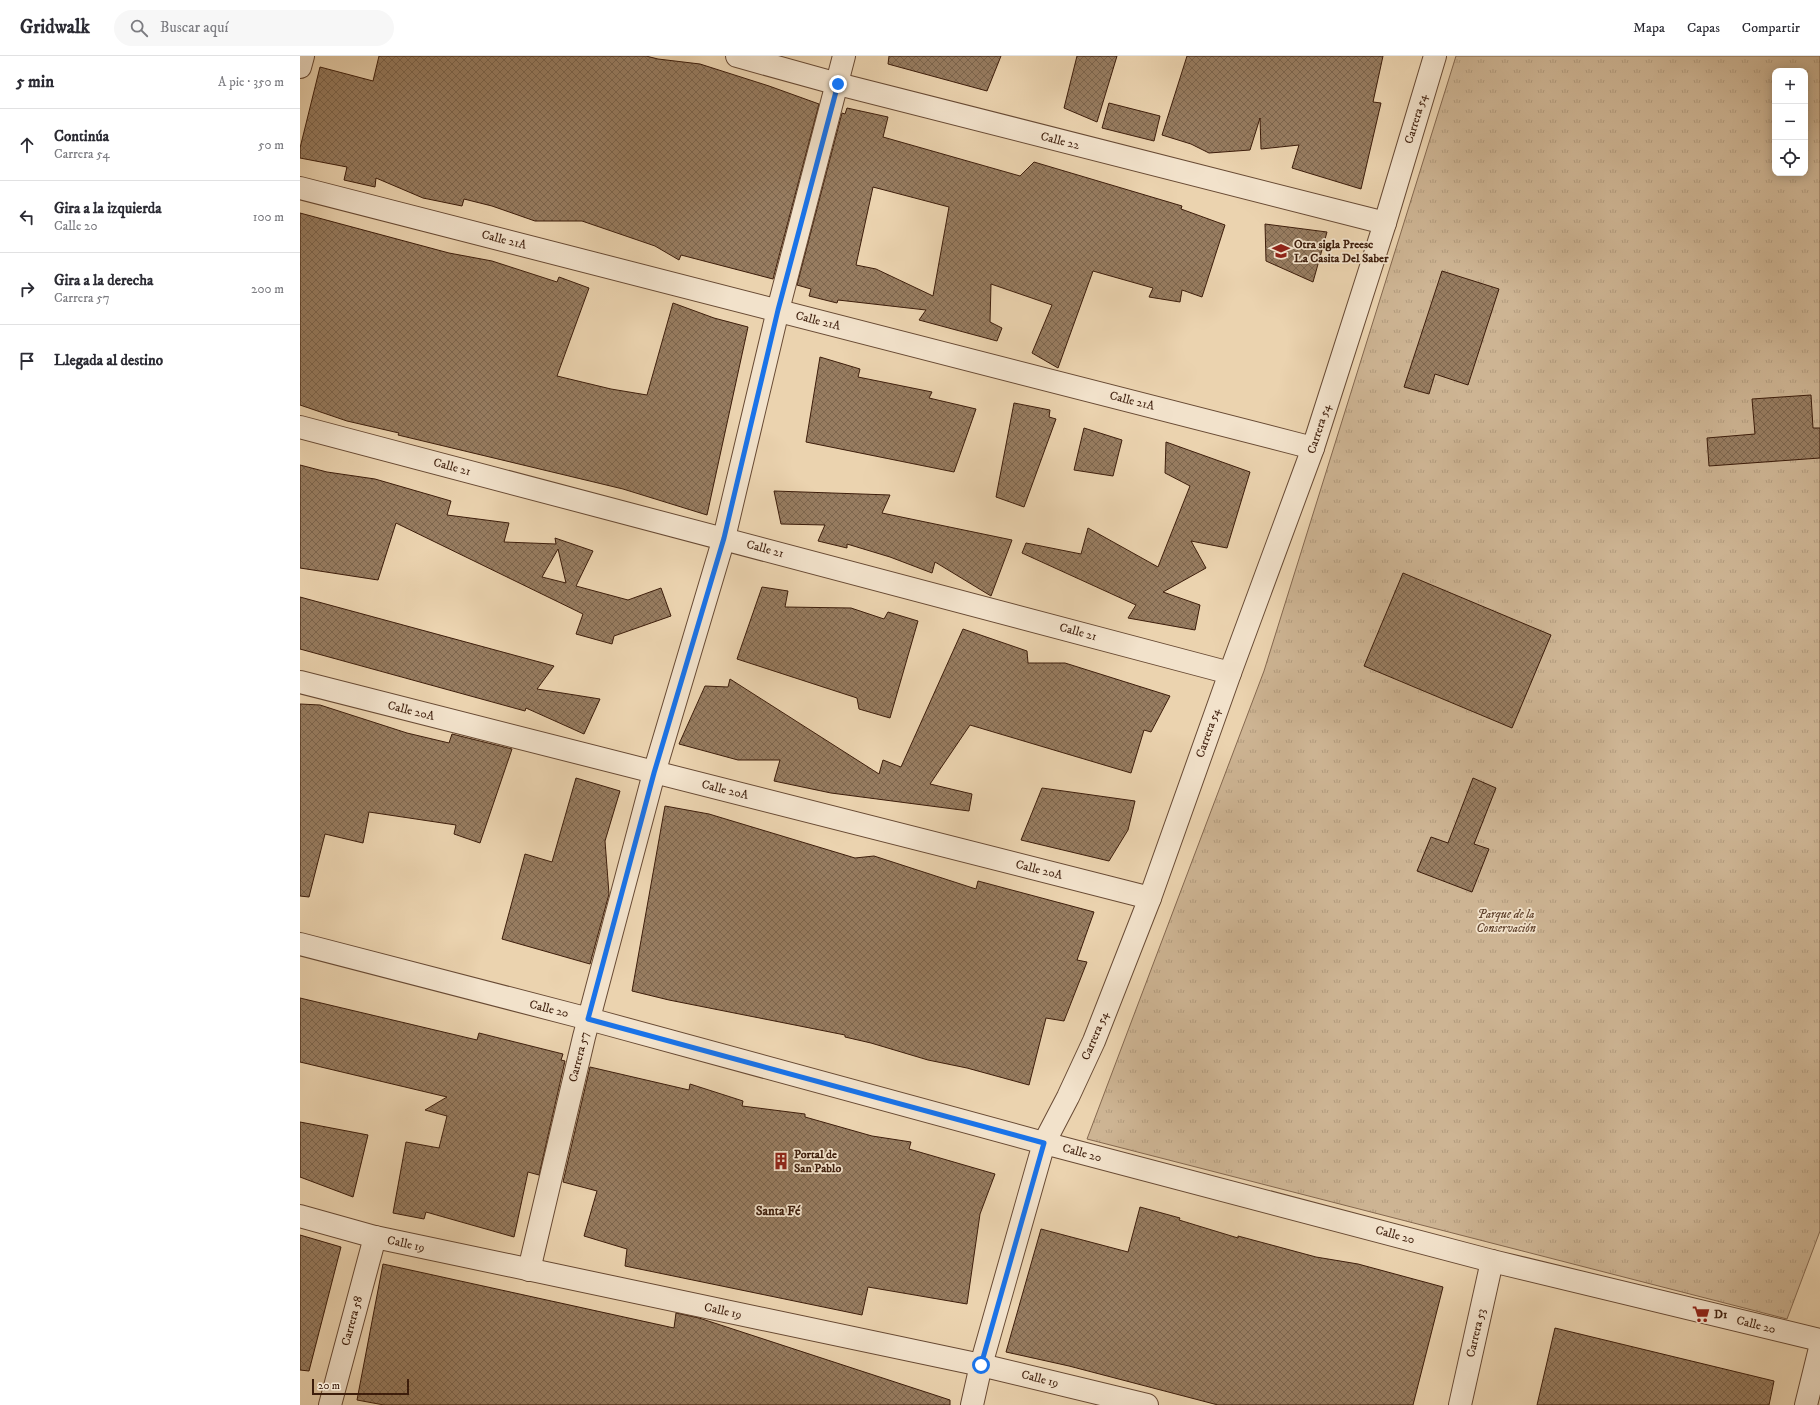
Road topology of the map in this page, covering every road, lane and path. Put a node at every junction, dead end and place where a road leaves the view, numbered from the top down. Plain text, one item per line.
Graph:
1 (303, 56) edge
2 (736, 56) edge
3 (844, 56) edge
4 (1435, 56) edge
5 (300, 66) edge
6 (838, 84) junction
7 (300, 188) edge
8 (1385, 223) junction
9 (778, 310) junction
10 (300, 427) edge
11 (1313, 448) junction
12 (724, 538) junction
13 (1230, 673) junction
14 (300, 682) edge
15 (654, 773) junction
16 (1150, 898) junction
17 (300, 944) edge
18 (588, 1019) junction
19 (1044, 1143) junction
20 (300, 1216) edge
21 (375, 1238) junction
22 (1492, 1261) junction
23 (529, 1270) junction
24 (1820, 1340) edge
25 (1820, 1348) edge
26 (981, 1365) junction
27 (330, 1405) edge
28 (972, 1405) edge
29 (1147, 1405) edge
30 (1460, 1405) edge
31 (1806, 1405) edge

1 - 5 street
2 - 6 street, Calle 22
3 - 6 street, Carrera 57
4 - 8 street, Carrera 54
6 - 8 street, Calle 22
6 - 9 street, Carrera 57
7 - 9 street, Calle 21A
8 - 11 street, Carrera 54
9 - 11 street, Calle 21A
9 - 12 street, Carrera 57
10 - 12 street, Calle 21
11 - 13 street, Carrera 54
12 - 13 street, Calle 21
12 - 15 street, Carrera 57
13 - 16 street, Carrera 54
14 - 15 street, Calle 20A
15 - 16 street, Calle 20A
15 - 18 street, Carrera 57
16 - 19 street, Carrera 54
17 - 18 street, Calle 20
18 - 19 street, Calle 20
18 - 23 street, Carrera 57
19 - 22 street, Calle 20
19 - 26 street, Carrera 54
20 - 21 street, Calle 19
21 - 23 street, Calle 19
21 - 27 street, Carrera 58
22 - 24 street, Calle 20
22 - 30 street, Carrera 53
23 - 26 street, Calle 19
25 - 31 street
26 - 28 street, Carrera 54
26 - 29 street, Calle 19

